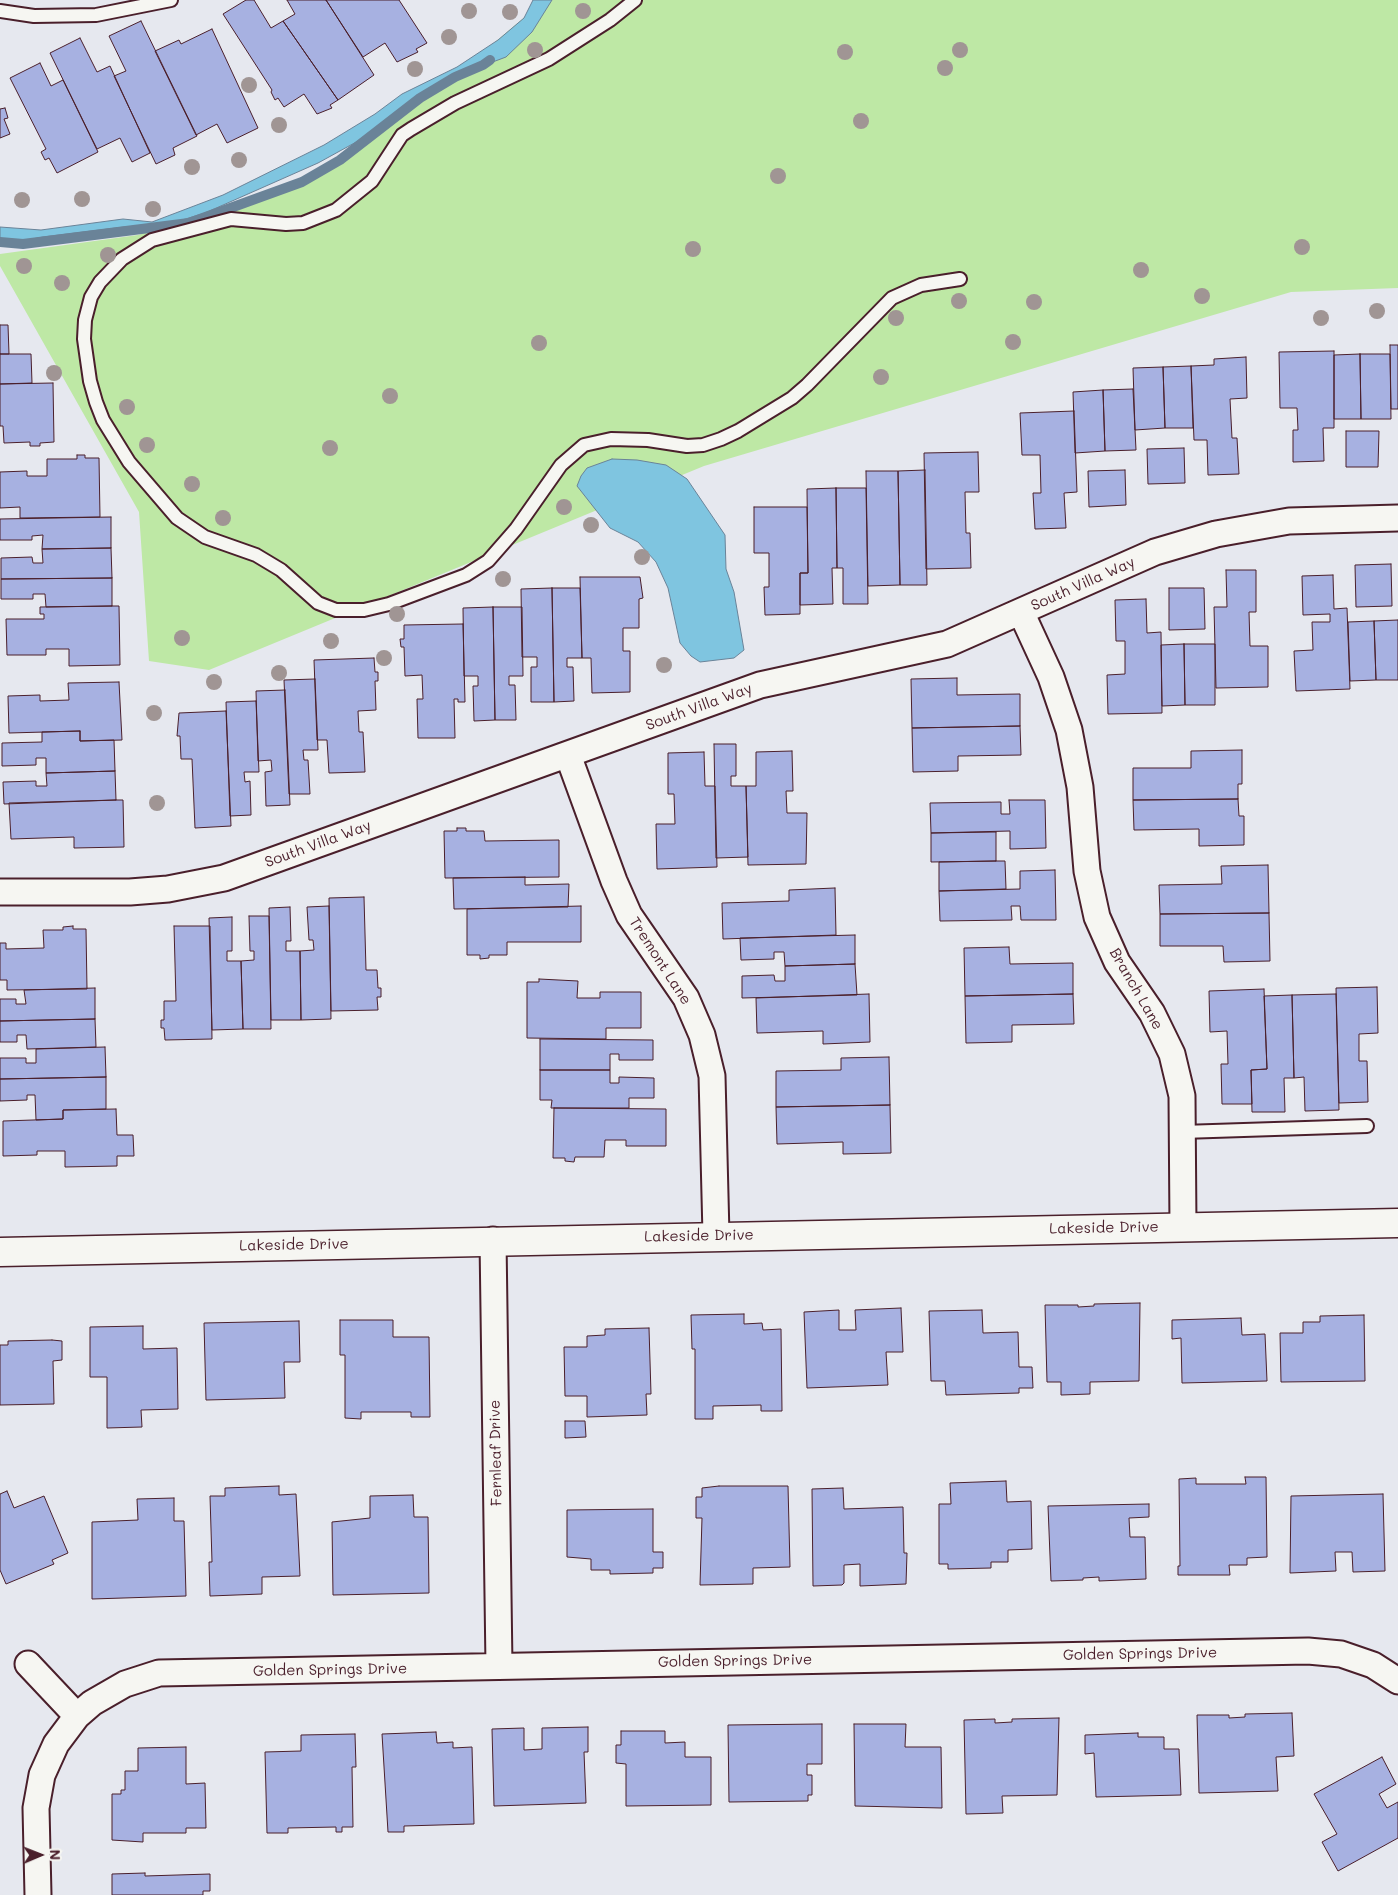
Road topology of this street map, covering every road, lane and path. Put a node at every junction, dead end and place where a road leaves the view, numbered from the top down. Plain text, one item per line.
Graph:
1 (171, 0) edge
2 (635, 0) edge
3 (0, 12) edge
4 (960, 280) dead end
5 (1398, 518) edge
6 (1021, 612) junction
7 (568, 755) junction
8 (0, 892) edge
9 (1367, 1126) dead end
10 (1182, 1132) junction
11 (1398, 1222) edge
12 (1183, 1227) junction
13 (716, 1235) junction
14 (493, 1240) junction
15 (0, 1252) edge
16 (28, 1664) dead end
17 (499, 1666) junction
18 (1398, 1681) edge
19 (77, 1716) junction
20 (38, 1895) edge

1 - 3 lane
2 - 4 lane
5 - 6 street, South Villa Way
6 - 7 street, South Villa Way
6 - 10 street, Branch Lane
7 - 8 street, South Villa Way
7 - 13 street, Tremont Lane
9 - 10 lane
10 - 12 street, Branch Lane
11 - 12 main road, Lakeside Drive
12 - 13 main road, Lakeside Drive
13 - 14 main road, Lakeside Drive
14 - 15 main road, Lakeside Drive
14 - 17 street, Fernleaf Drive
16 - 19 street
17 - 18 street, Golden Springs Drive
17 - 19 street, Golden Springs Drive
19 - 20 street, Golden Springs Drive

